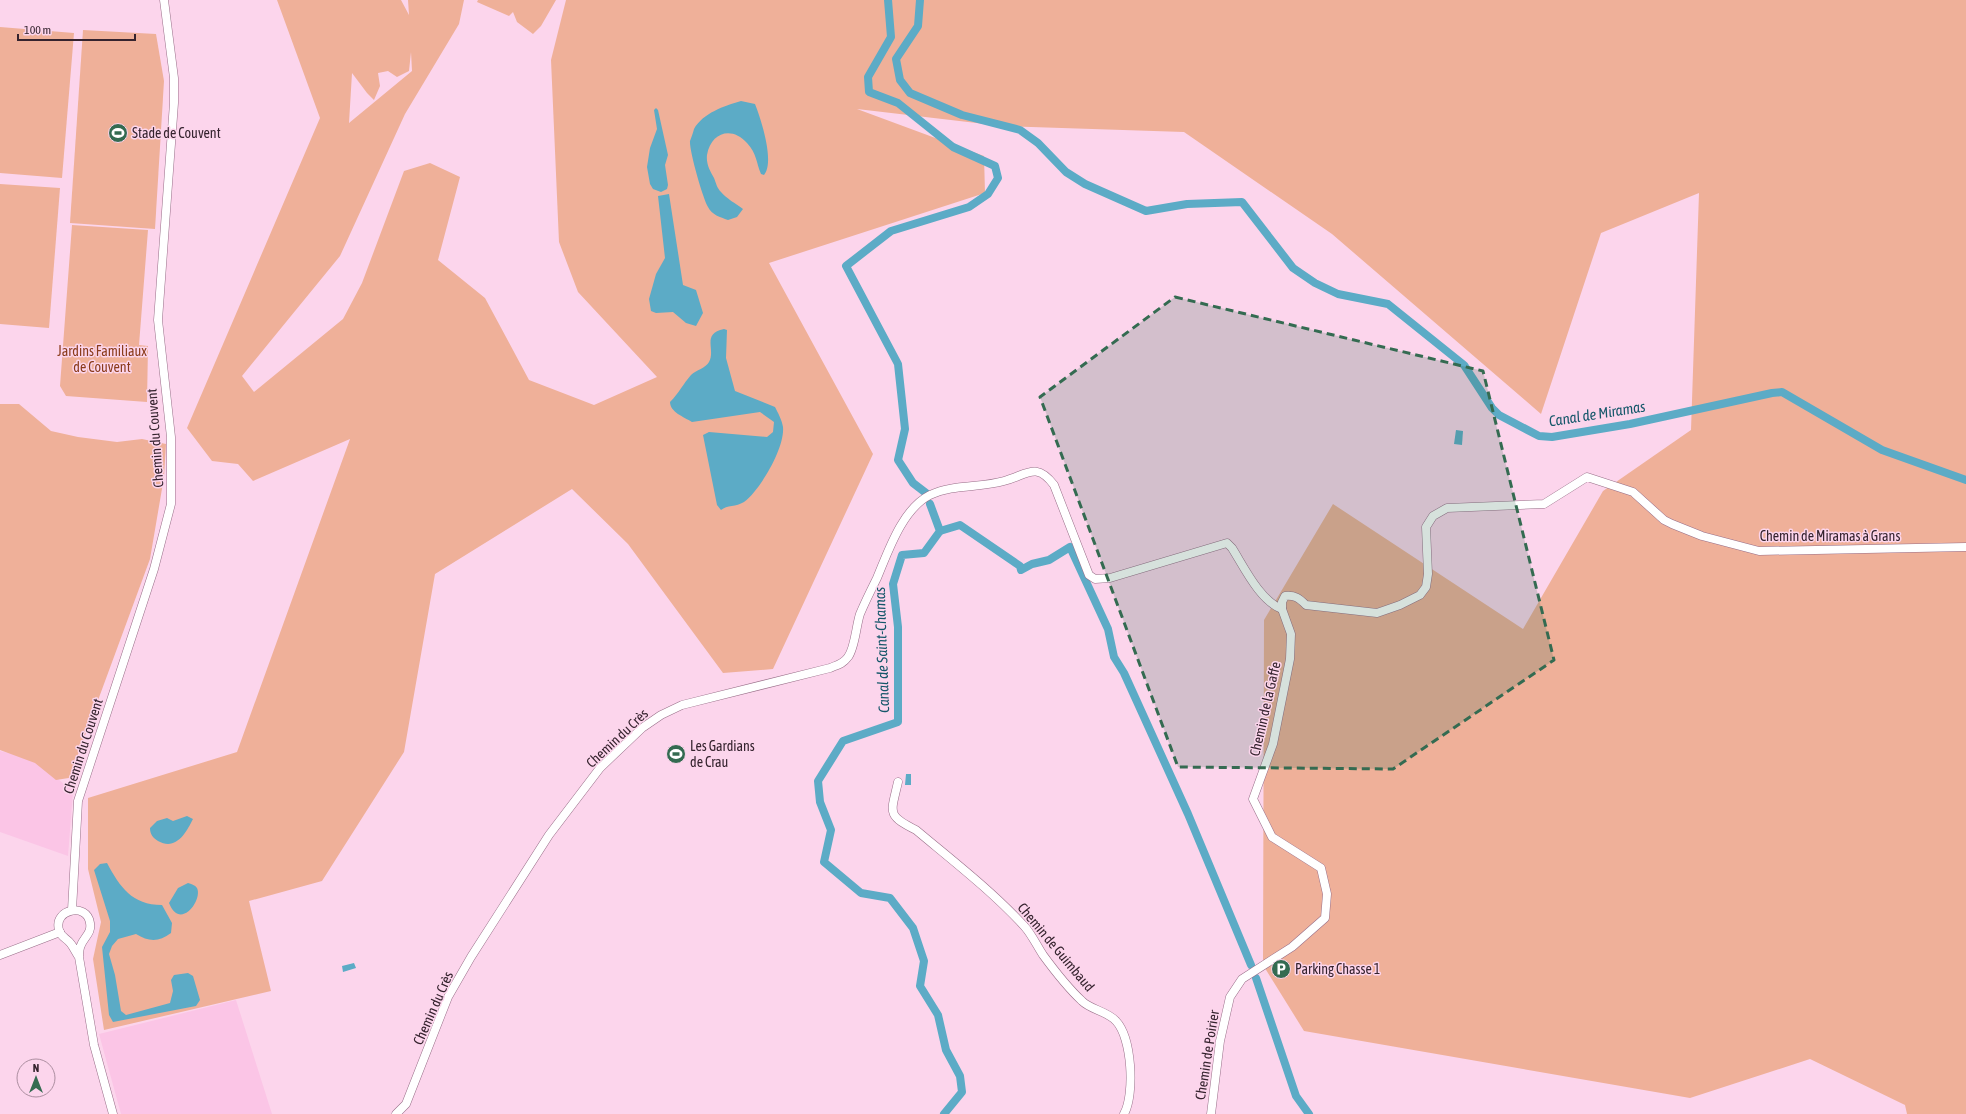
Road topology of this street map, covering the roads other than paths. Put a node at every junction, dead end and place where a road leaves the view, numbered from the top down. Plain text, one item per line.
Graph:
1 (164, 0) edge
2 (1966, 547) edge
3 (1282, 609) junction
4 (898, 782) dead end
5 (72, 910) junction
6 (60, 932) junction
7 (84, 939) junction
8 (69, 941) junction
9 (0, 955) edge
10 (79, 957) junction
11 (1242, 979) joint
12 (113, 1114) edge
13 (396, 1114) edge
14 (1124, 1114) edge
15 (1211, 1114) edge

1 - 5 street, Chemin du Couvent
2 - 3 street, Chemin de Miramas à Grans
3 - 11 street, Chemin de la Gaffe
3 - 13 street, Chemin du Crès
4 - 14 street, Chemin de Guimbaud
5 - 6 street
5 - 7 street
6 - 8 street
6 - 9 street
7 - 8 street
7 - 10 street
8 - 10 street
10 - 12 street
11 - 15 street, Chemin de Poirier

